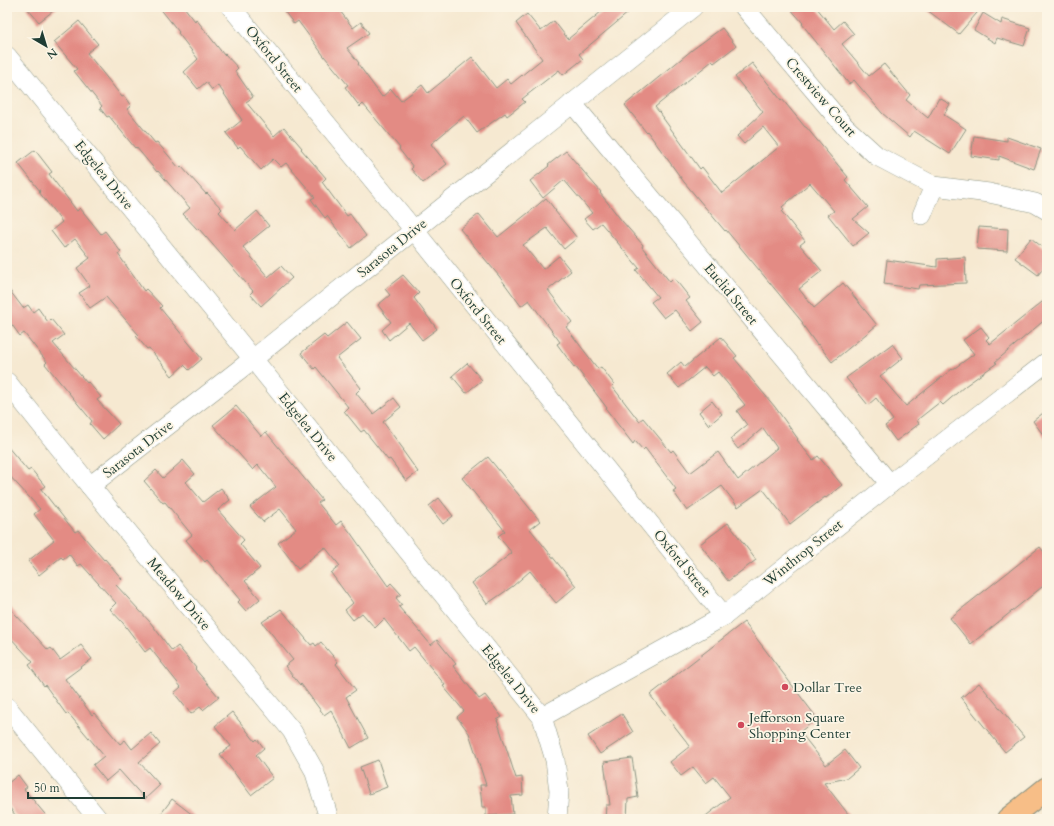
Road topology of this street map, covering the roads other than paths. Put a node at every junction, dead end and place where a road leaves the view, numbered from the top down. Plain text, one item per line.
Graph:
1 (231, 7) edge
2 (693, 7) edge
3 (744, 7) edge
4 (7, 56) edge
5 (572, 103) junction
6 (934, 186) junction
7 (1047, 210) edge
8 (922, 216) dead end
9 (414, 230) junction
10 (253, 359) junction
11 (1047, 362) edge
12 (7, 382) edge
13 (890, 484) junction
14 (90, 486) junction
15 (724, 616) junction
16 (7, 707) edge
17 (542, 717) junction
18 (1047, 788) edge
19 (98, 819) edge
20 (328, 819) edge
21 (557, 819) edge
22 (1008, 819) edge

1 - 9 street, Oxford Street
2 - 5 street, Sarasota Drive
3 - 6 street, Crestview Court
4 - 10 street, Edgelea Drive
5 - 9 street, Sarasota Drive
5 - 13 street, Euclid Street
6 - 7 street, Crestview Court
6 - 8 street
9 - 10 street, Sarasota Drive
9 - 15 street, Oxford Street
10 - 14 street, Sarasota Drive
10 - 17 street, Edgelea Drive
11 - 13 street, Winthrop Street
12 - 14 street, Meadow Drive
13 - 15 street, Winthrop Street
14 - 20 street, Meadow Drive
15 - 17 street, Winthrop Street
16 - 19 street
17 - 21 street, Edgelea Drive
18 - 22 main road

